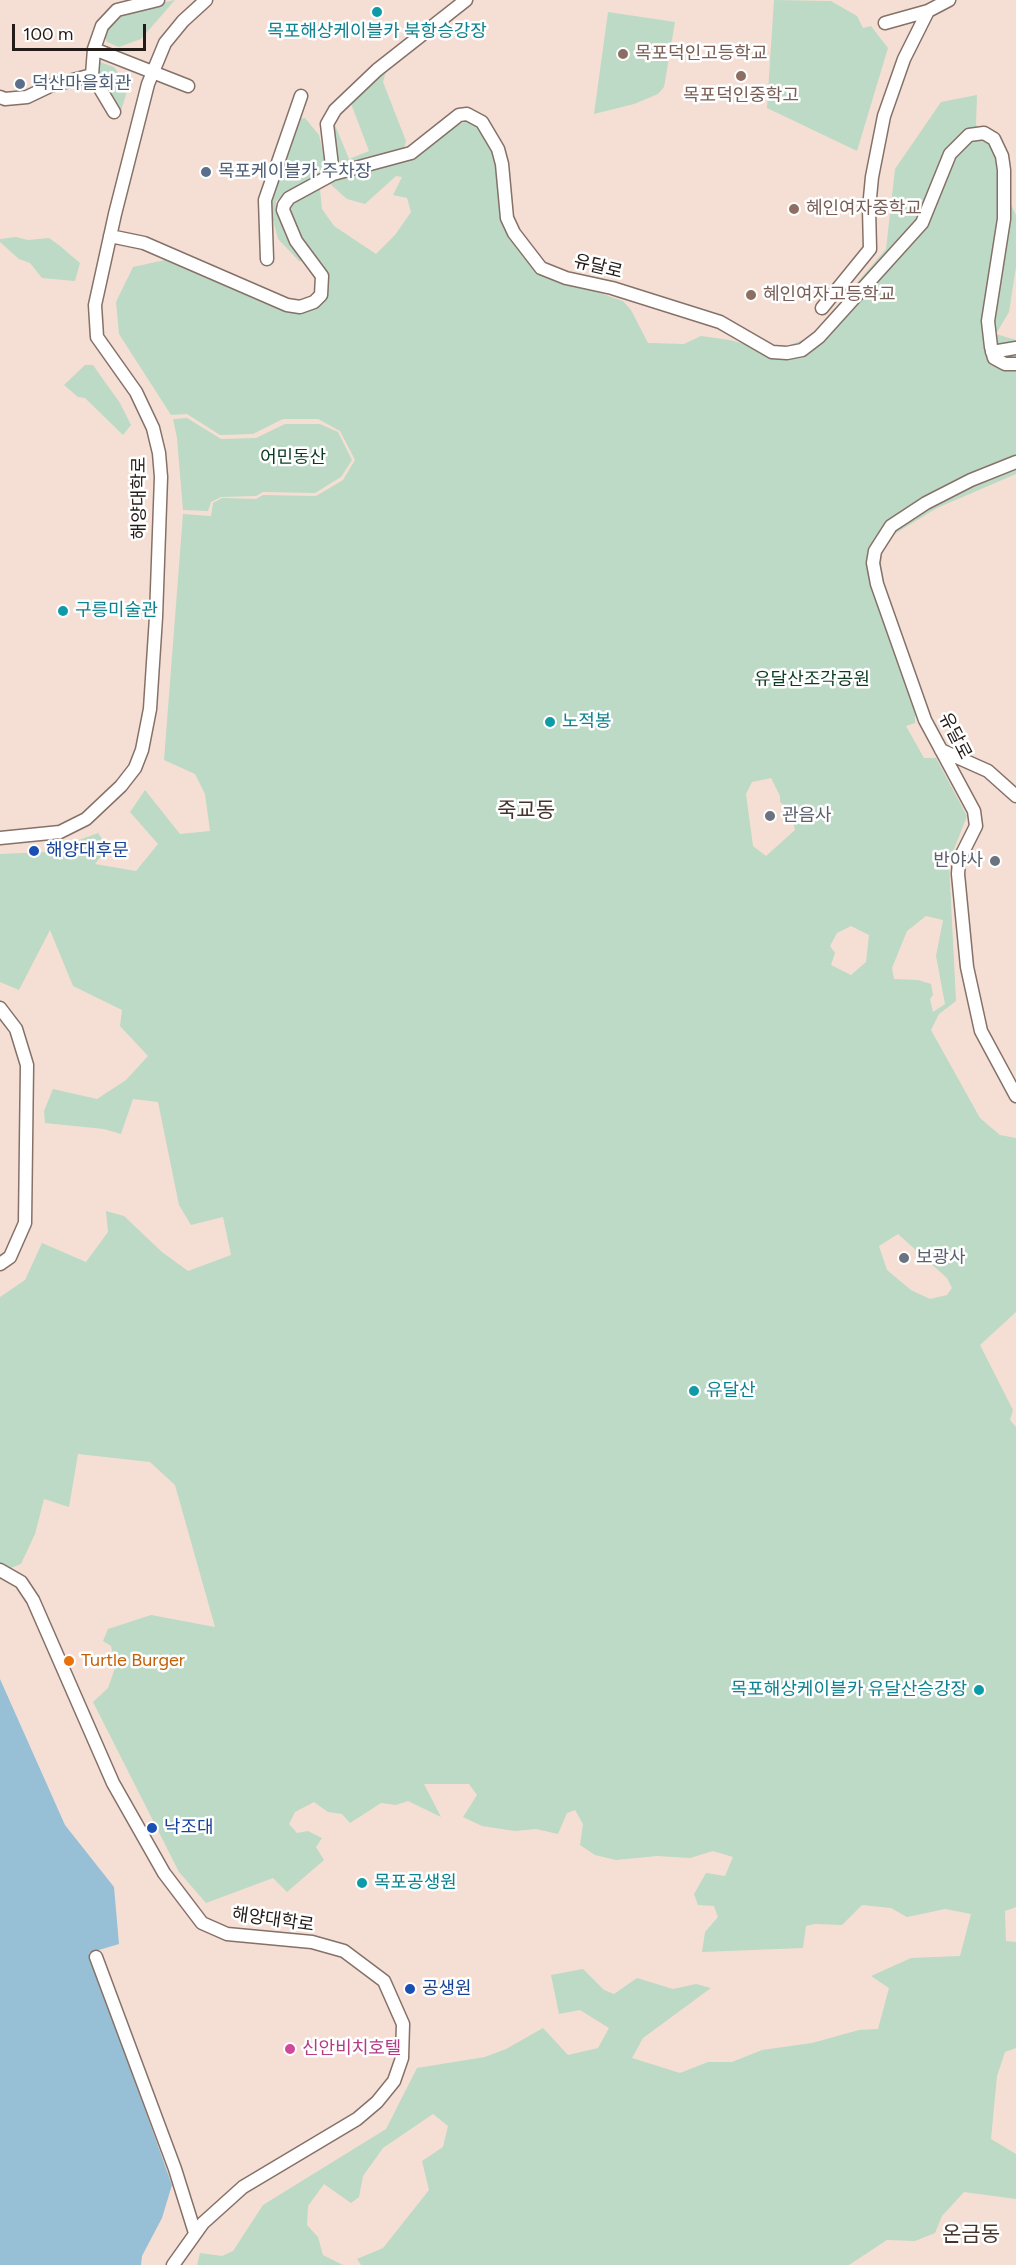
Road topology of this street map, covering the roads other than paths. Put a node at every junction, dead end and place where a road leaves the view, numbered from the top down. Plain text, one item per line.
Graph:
1 (158, 0) edge
2 (206, 0) edge
3 (466, 0) edge
4 (949, 0) edge
5 (928, 11) junction
6 (885, 23) dead end
7 (94, 49) junction
8 (152, 74) junction
9 (92, 75) junction
10 (189, 86) dead end
11 (301, 96) dead end
12 (0, 97) edge
13 (114, 112) dead end
14 (333, 174) junction
15 (1016, 190) edge
16 (1004, 201) junction
17 (110, 237) junction
18 (267, 259) dead end
19 (822, 308) dead end
20 (1016, 348) edge
21 (992, 352) junction
22 (1016, 364) edge
23 (1016, 462) edge
24 (941, 750) junction
25 (1016, 796) edge
26 (0, 838) edge
27 (0, 1008) edge
28 (1016, 1096) edge
29 (0, 1264) edge
30 (0, 1570) edge
31 (96, 1957) dead end
32 (195, 2233) junction
33 (173, 2265) edge

1 - 7 street
2 - 8 street, 해양대학로
3 - 14 street
4 - 5 street
5 - 6 street
5 - 19 street
7 - 8 street
7 - 9 street
8 - 10 street
8 - 17 street, 해양대학로
9 - 12 street
9 - 13 street
11 - 18 street
14 - 16 street, 유달로
14 - 17 street, 유달로
15 - 16 street
16 - 21 street, 유달로
17 - 26 street, 해양대학로
20 - 21 street
21 - 22 street
23 - 24 street, 유달로
24 - 25 street
24 - 28 street, 유달로
27 - 29 street
30 - 32 street, 해양대학로
31 - 32 street
32 - 33 street, 해양대학로

